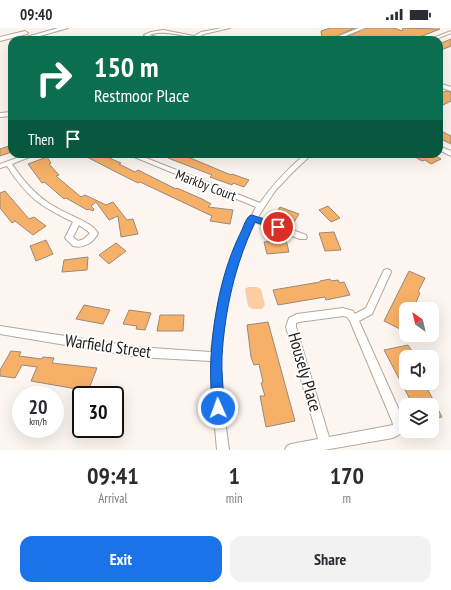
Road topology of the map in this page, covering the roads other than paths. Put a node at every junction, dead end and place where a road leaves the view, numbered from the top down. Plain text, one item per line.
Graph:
1 (44, 28) edge
2 (65, 28) edge
3 (228, 28) edge
4 (363, 28) edge
5 (451, 32) edge
6 (12, 36) edge
7 (34, 36) edge
8 (148, 36) edge
9 (190, 36) edge
10 (198, 36) edge
11 (344, 36) edge
12 (440, 36) edge
13 (22, 158) edge
14 (140, 158) edge
15 (305, 158) edge
16 (8, 163) junction
17 (0, 166) edge
18 (260, 206) junction
19 (252, 218) junction
20 (77, 222) dead end
21 (303, 236) dead end
22 (387, 272) dead end
23 (354, 319) junction
24 (0, 330) edge
25 (216, 357) junction
26 (325, 443) junction
27 (223, 450) edge
28 (291, 450) edge

1 - 6 street
2 - 7 street
3 - 10 street
4 - 11 street
5 - 12 street
8 - 9 street
13 - 16 street
14 - 18 street, Markby Court
15 - 18 street
16 - 17 street
16 - 20 street
18 - 19 street
19 - 21 street
19 - 25 street
22 - 23 street
23 - 26 street, Housely Place
23 - 26 street
24 - 25 street, Warfield Street
25 - 27 street
26 - 28 street

